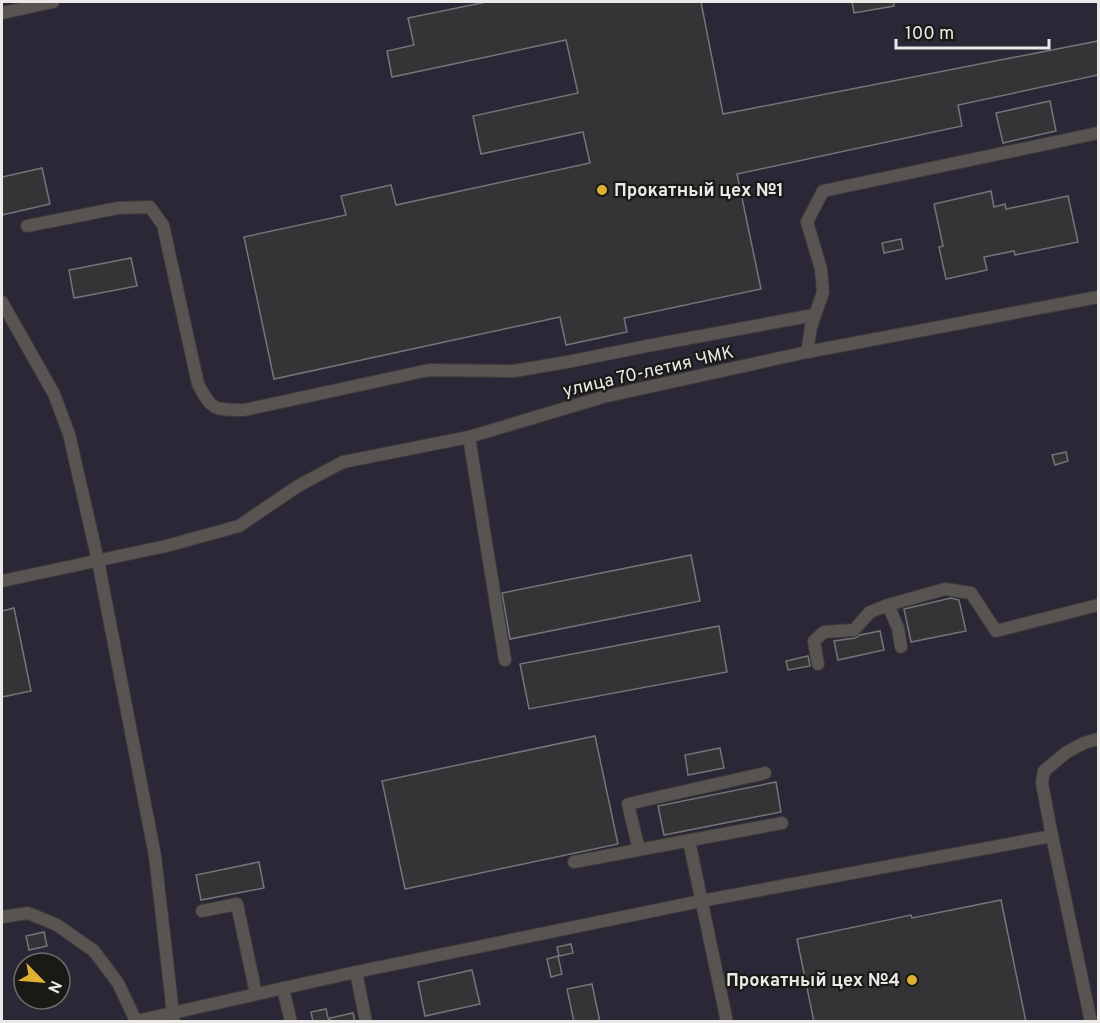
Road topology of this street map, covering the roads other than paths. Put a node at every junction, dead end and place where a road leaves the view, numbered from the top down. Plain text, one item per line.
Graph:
1 (53, 2) edge
2 (2, 13) edge
3 (1098, 133) edge
4 (27, 226) dead end
5 (1098, 297) edge
6 (2, 302) edge
7 (814, 315) junction
8 (807, 352) junction
9 (468, 438) junction
10 (98, 561) junction
11 (4, 581) edge
12 (1098, 604) edge
13 (888, 605) junction
14 (901, 647) dead end
15 (505, 660) dead end
16 (818, 664) dead end
17 (1098, 739) edge
18 (765, 772) dead end
19 (782, 823) dead end
20 (1052, 836) junction
21 (689, 841) junction
22 (639, 850) junction
23 (574, 862) dead end
24 (701, 902) junction
25 (202, 911) dead end
26 (2, 917) edge
27 (356, 972) junction
28 (283, 988) junction
29 (256, 994) junction
30 (174, 1017) edge
31 (291, 1022) edge
32 (366, 1022) edge
33 (727, 1022) edge
34 (1091, 1022) edge

1 - 2 street
3 - 7 street
4 - 7 street
5 - 8 street, улица 70-летия ЧМК
6 - 10 street
7 - 8 street
8 - 9 street, улица 70-летия ЧМК
9 - 10 street, улица 70-летия ЧМК
9 - 15 street
10 - 11 street, улица 70-летия ЧМК
10 - 30 street
12 - 13 street
13 - 14 street
13 - 16 street
17 - 20 street
18 - 22 street
19 - 21 street
20 - 24 street
20 - 34 street
21 - 22 street
21 - 24 street
22 - 23 street
24 - 27 street
24 - 33 street
25 - 29 street
26 - 30 street
27 - 28 street
27 - 32 street
28 - 29 street
28 - 31 street
29 - 30 street

